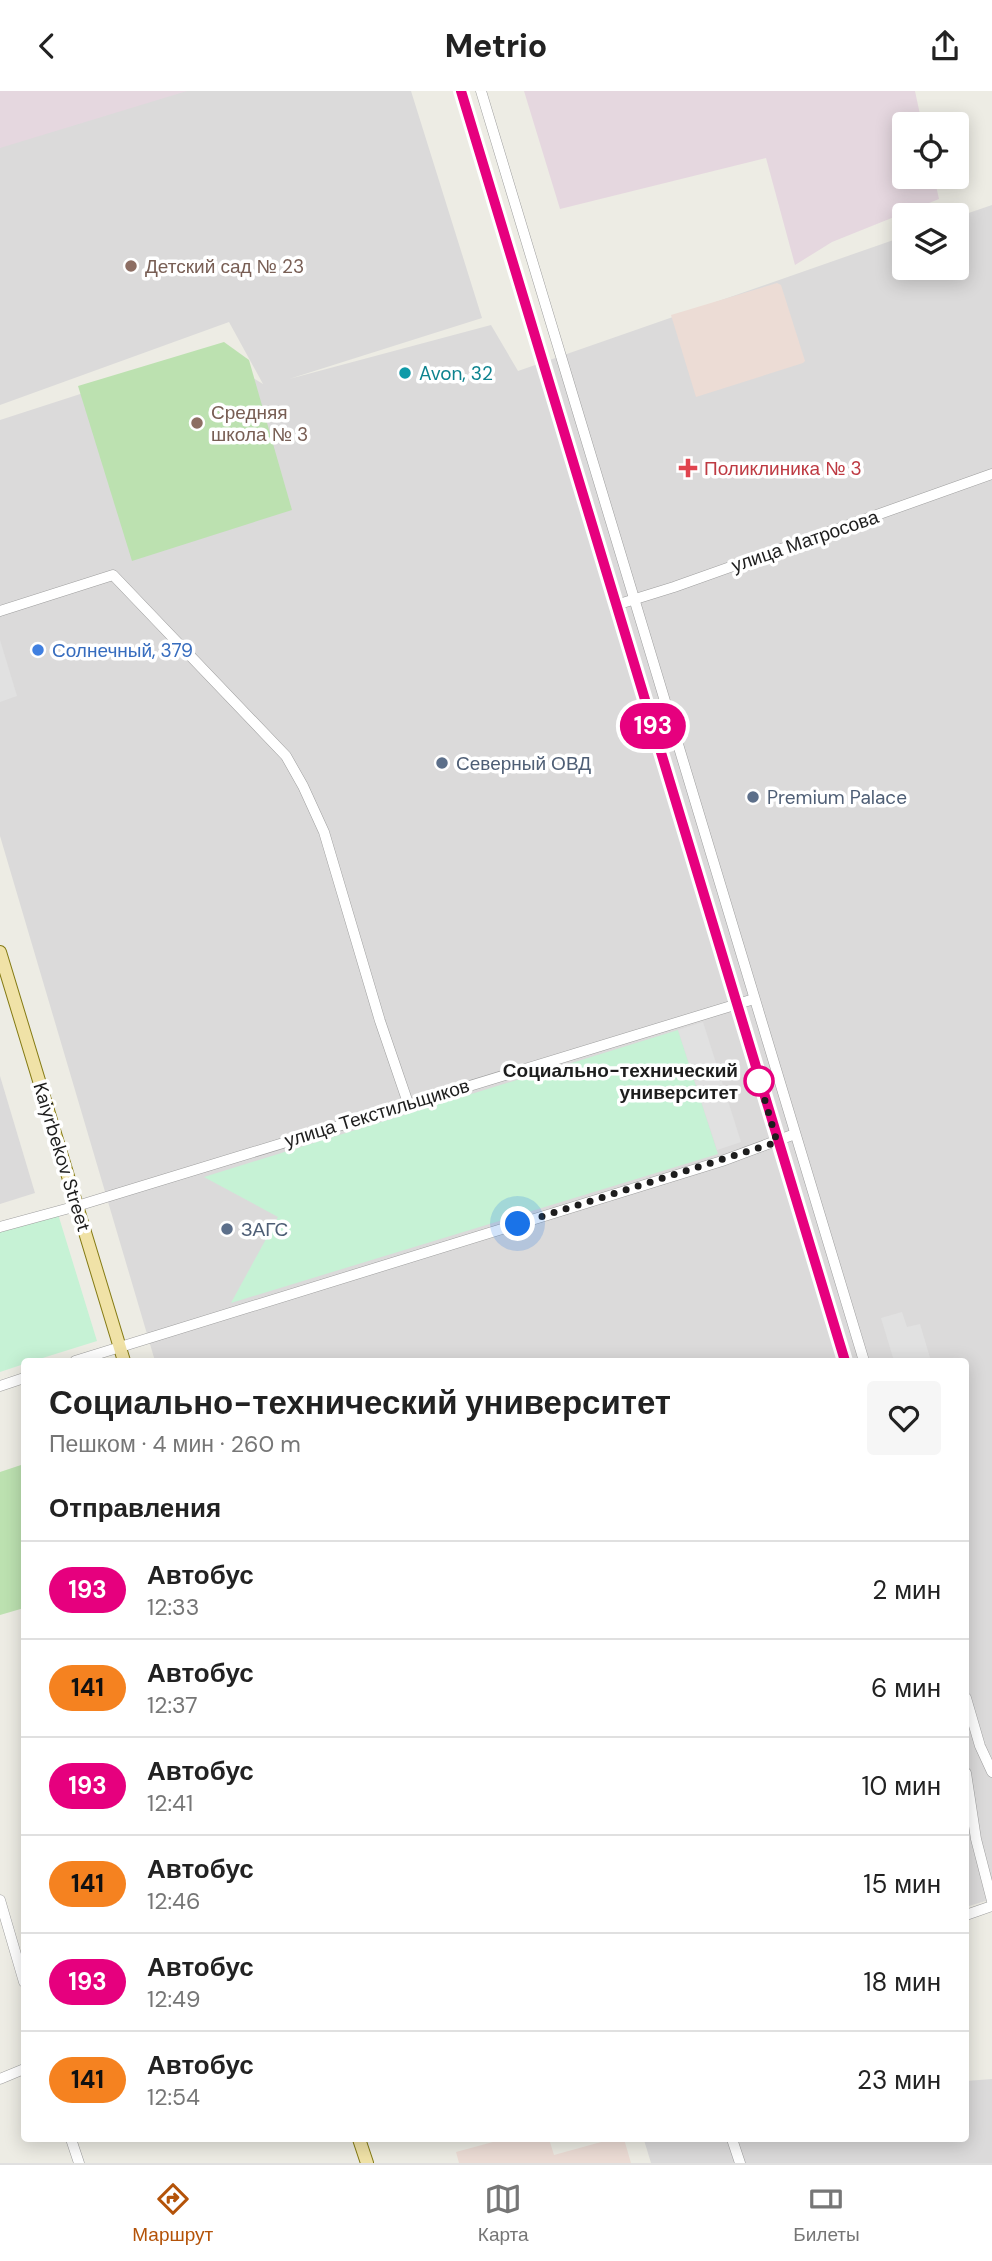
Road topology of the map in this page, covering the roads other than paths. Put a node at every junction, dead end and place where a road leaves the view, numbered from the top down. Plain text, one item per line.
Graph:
1 (461, 91) edge
2 (481, 91) edge
3 (992, 474) edge
4 (634, 600) junction
5 (616, 605) junction
6 (0, 611) edge
7 (0, 952) edge
8 (754, 999) junction
9 (737, 1004) junction
10 (408, 1103) junction
11 (795, 1134) junction
12 (777, 1142) junction
13 (77, 1206) junction
14 (0, 1227) edge
15 (120, 1346) junction
16 (84, 1358) edge
17 (123, 1358) edge
18 (844, 1358) edge
19 (863, 1358) edge
20 (21, 1379) edge
21 (0, 1386) edge
22 (969, 1708) edge
23 (992, 1772) edge
24 (969, 1793) edge
25 (0, 1901) edge
26 (992, 1904) edge
27 (969, 1914) edge
28 (21, 1972) edge
29 (21, 2070) edge
30 (0, 2080) edge
31 (73, 2142) edge
32 (360, 2142) edge
33 (733, 2142) edge
34 (79, 2163) edge
35 (367, 2163) edge
36 (740, 2163) edge

1 - 5 street
2 - 4 street
3 - 4 street, улица Матросова
4 - 5 street, улица Матросова
4 - 8 street
5 - 9 street
6 - 10 street
7 - 13 main road, Kaiyrbekov Street
8 - 9 street, улица Текстильщиков
8 - 11 street
9 - 10 street, улица Текстильщиков
9 - 12 street
10 - 13 street, улица Текстильщиков
11 - 12 street
11 - 19 street
12 - 15 street
12 - 18 street
13 - 14 street, улица Текстильщиков
13 - 15 main road, Kaiyrbekov Street
15 - 16 street
15 - 17 main road, Kaiyrbekov Street
20 - 21 street
22 - 23 street
24 - 26 street
25 - 28 street
26 - 27 street
29 - 30 street
31 - 34 street
32 - 35 main road
33 - 36 street

